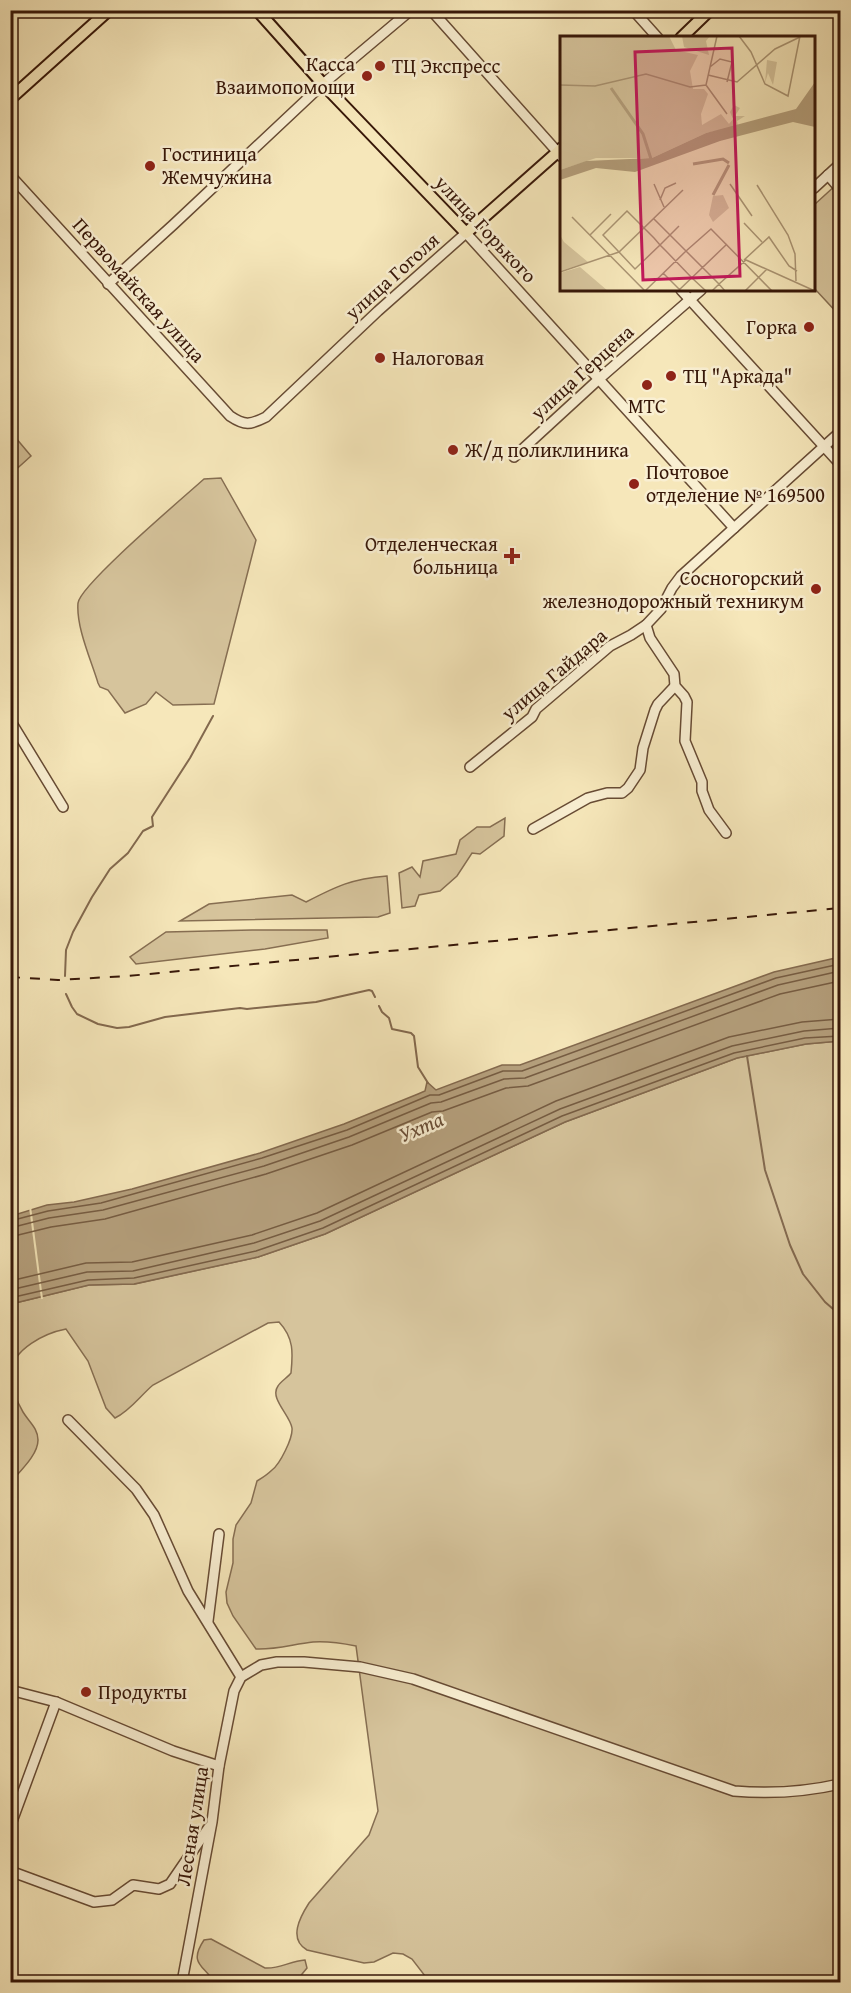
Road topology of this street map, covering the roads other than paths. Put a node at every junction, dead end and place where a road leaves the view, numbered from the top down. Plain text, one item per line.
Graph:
1 (109, 10) edge
2 (257, 10) edge
3 (411, 10) edge
4 (431, 10) edge
5 (633, 10) edge
6 (710, 10) edge
7 (656, 36) edge
8 (683, 36) edge
9 (323, 84) junction
10 (10, 99) edge
11 (560, 153) edge
12 (840, 164) edge
13 (10, 175) edge
14 (828, 175) junction
15 (815, 186) edge
16 (840, 189) edge
17 (466, 233) junction
18 (108, 284) junction
19 (682, 291) edge
20 (700, 291) edge
21 (690, 300) junction
22 (599, 379) junction
23 (245, 424) joint
24 (840, 432) edge
25 (824, 447) junction
26 (514, 458) dead end
27 (840, 464) edge
28 (734, 528) junction
29 (646, 625) junction
30 (675, 686) junction
31 (10, 720) edge
32 (470, 768) dead end
33 (63, 807) dead end
34 (533, 830) dead end
35 (726, 833) dead end
36 (68, 1420) dead end
37 (219, 1534) dead end
38 (208, 1621) junction
39 (241, 1677) junction
40 (10, 1690) edge
41 (56, 1702) junction
42 (219, 1766) junction
43 (840, 1784) edge
44 (212, 1822) junction
45 (10, 1827) edge
46 (10, 1871) edge
47 (182, 1983) edge

1 - 10 main road
2 - 9 main road, улица Горького
3 - 9 street
4 - 11 street
5 - 7 street
6 - 8 main road
9 - 17 main road, улица Горького
9 - 18 street
11 - 17 main road, улица Гоголя
12 - 14 street
13 - 18 street, Первомайская улица
14 - 15 street
14 - 16 street
17 - 22 street, улица Горького
17 - 23 street, улица Гоголя
18 - 23 street, Первомайская улица
19 - 21 street
20 - 21 street, улица Герцена
21 - 22 street, улица Герцена
21 - 25 street
22 - 26 street, улица Герцена
22 - 28 street, улица Горького
24 - 25 street, улица Гайдара
25 - 27 street
25 - 28 street, улица Гайдара
28 - 29 street, улица Гайдара
29 - 30 street
29 - 32 street, улица Гайдара
30 - 34 street
30 - 35 street
31 - 33 street
36 - 38 street
37 - 38 street
38 - 39 street
39 - 42 street, Лесная улица
39 - 43 street
40 - 41 street
41 - 42 street
41 - 45 street
42 - 44 street, Лесная улица
44 - 46 street
44 - 47 street, Лесная улица

